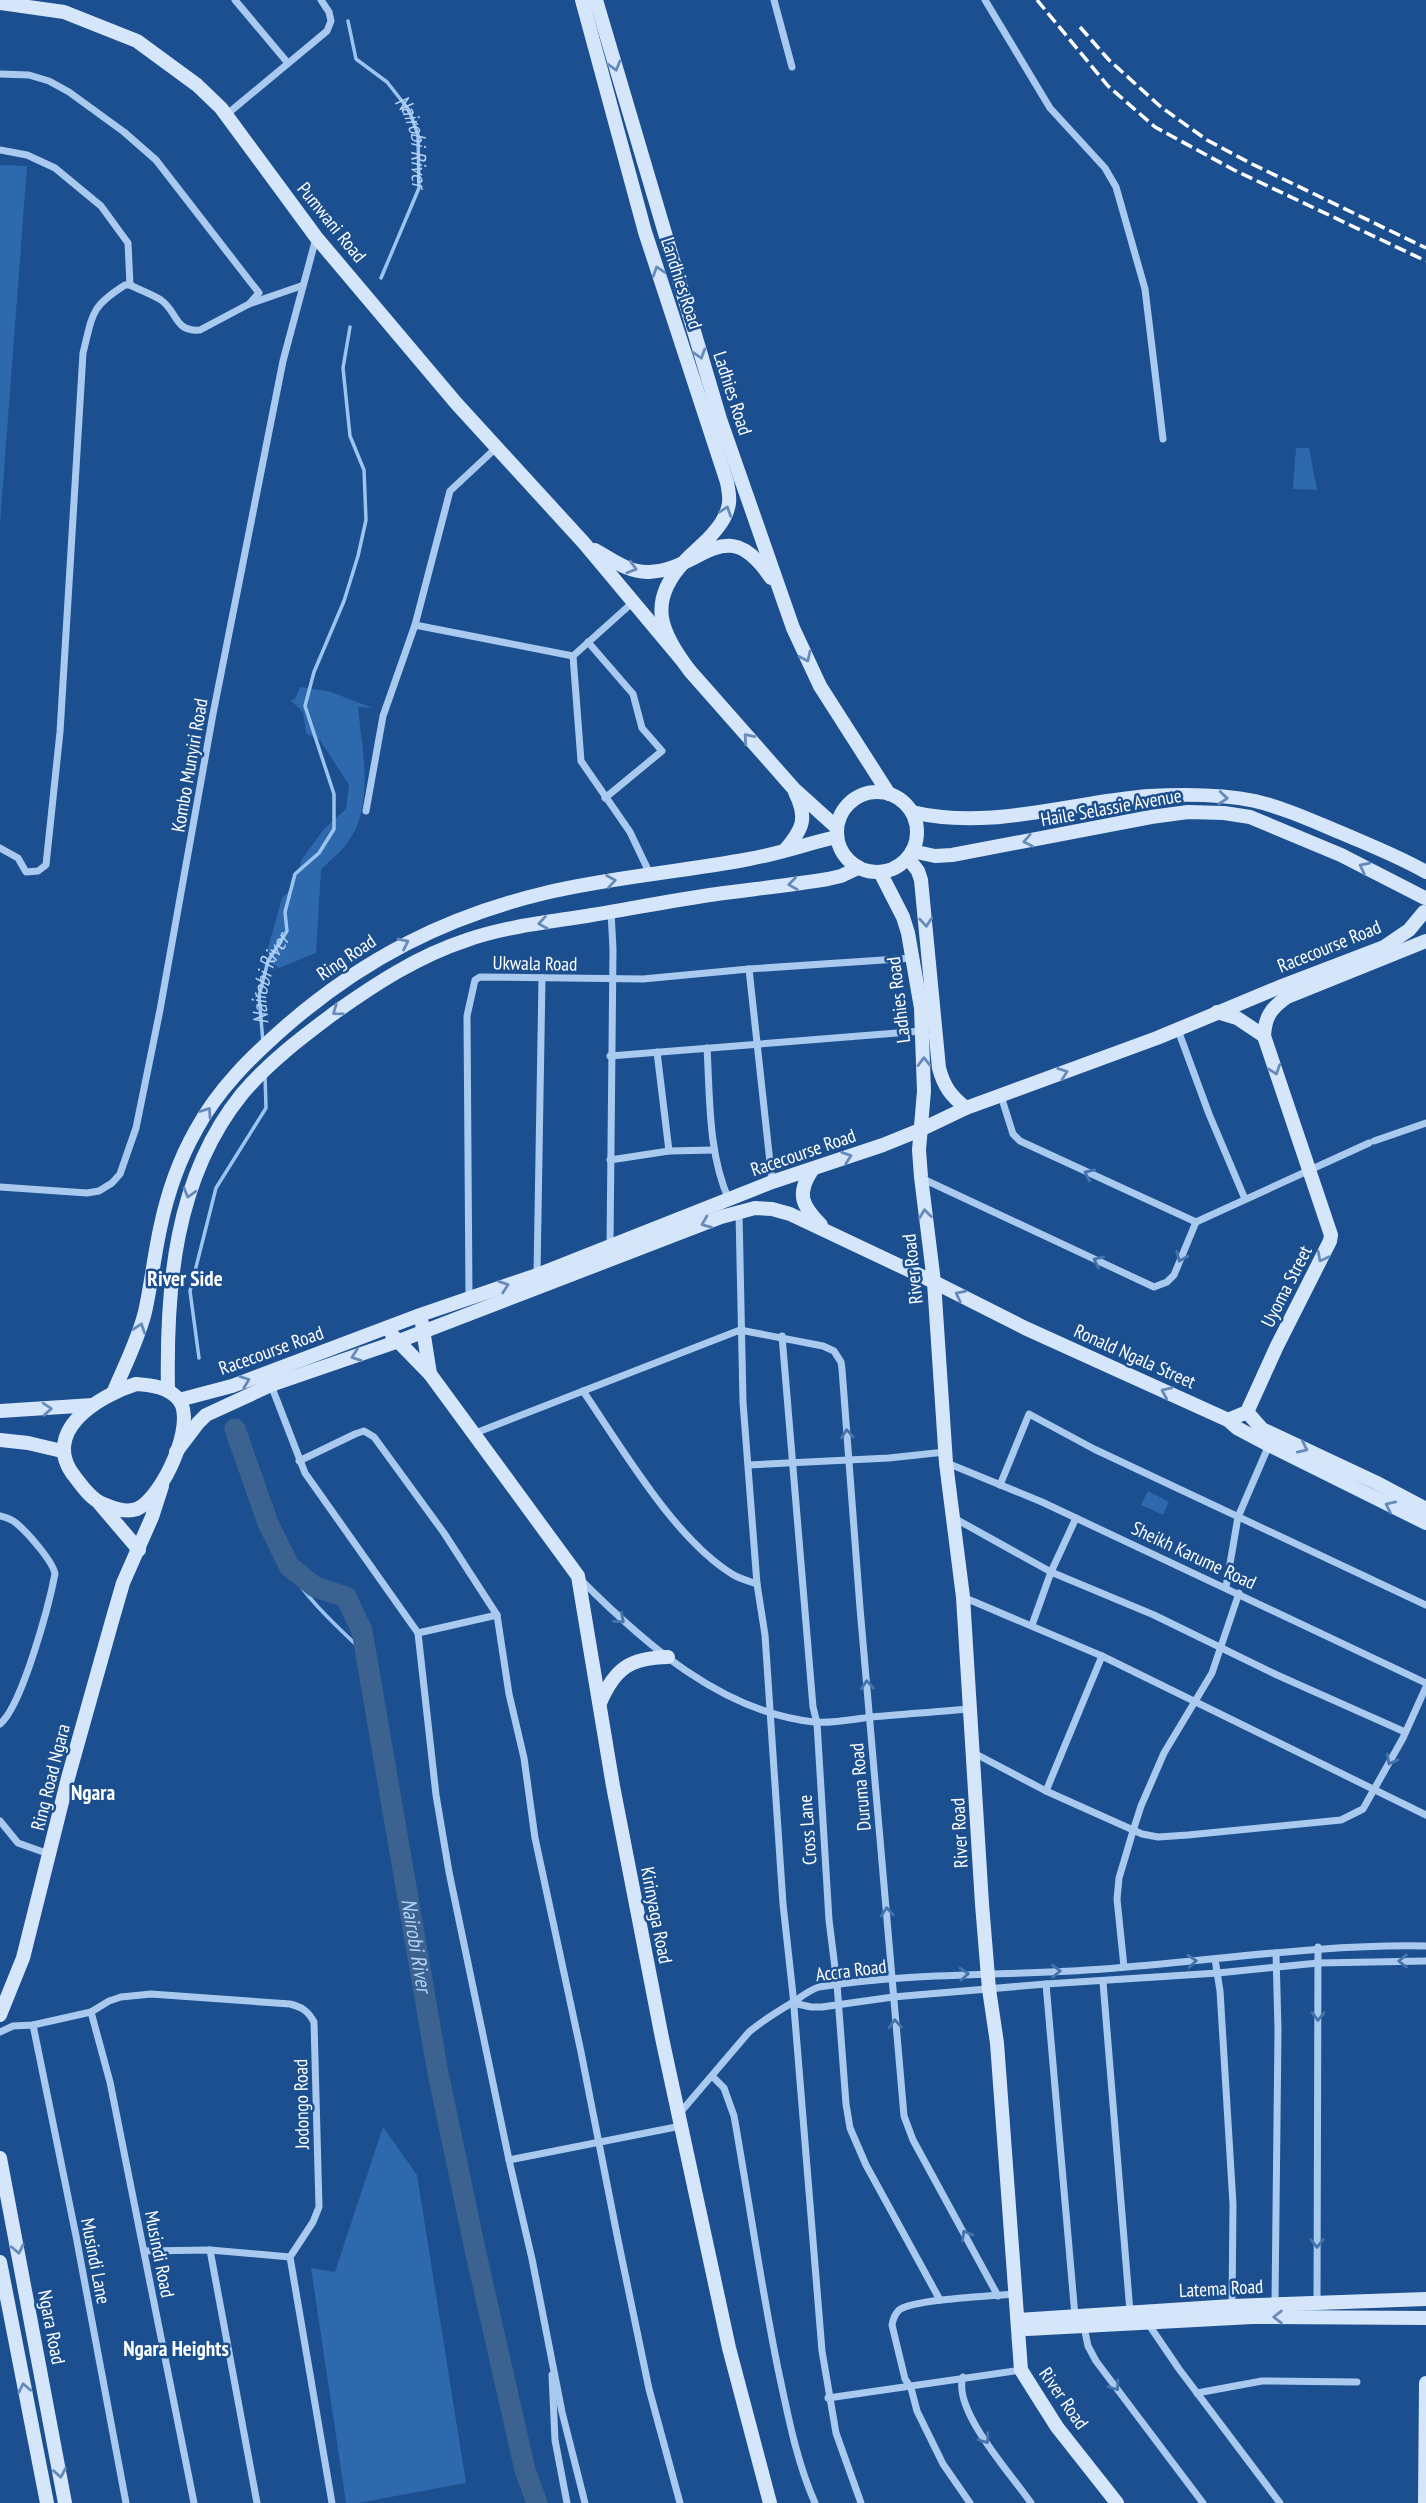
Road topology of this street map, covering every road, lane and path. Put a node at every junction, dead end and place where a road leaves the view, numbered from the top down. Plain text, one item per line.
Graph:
1 (235, 0) edge
2 (321, 0) edge
3 (582, 0) edge
4 (596, 0) edge
5 (774, 0) edge
6 (985, 0) edge
7 (0, 3) edge
8 (287, 62) junction
9 (792, 66) dead end
10 (0, 74) edge
11 (226, 115) junction
12 (0, 150) edge
13 (316, 237) junction
14 (130, 285) junction
15 (301, 286) junction
16 (249, 304) junction
17 (1163, 439) dead end
18 (497, 447) junction
19 (584, 543) junction
20 (683, 563) junction
21 (781, 593) junction
22 (632, 603) junction
23 (415, 625) junction
24 (588, 642) junction
25 (573, 656) junction
26 (681, 659) junction
27 (794, 789) junction
28 (889, 793) junction
29 (605, 798) junction
30 (366, 811) dead end
31 (912, 812) junction
32 (836, 831) junction
33 (0, 848) edge
34 (785, 850) junction
35 (910, 854) junction
36 (858, 867) junction
37 (880, 872) junction
38 (1426, 872) edge
39 (650, 875) junction
40 (1425, 906) edge
41 (611, 912) junction
42 (1426, 941) edge
43 (914, 958) junction
44 (749, 969) junction
45 (542, 978) junction
46 (611, 980) junction
47 (1217, 1012) junction
48 (1178, 1029) junction
49 (922, 1031) junction
50 (1264, 1036) junction
51 (757, 1043) junction
52 (707, 1048) junction
53 (657, 1052) junction
54 (610, 1056) junction
55 (1001, 1096) junction
56 (965, 1108) junction
57 (1426, 1123) edge
58 (920, 1130) junction
59 (714, 1150) junction
60 (669, 1151) junction
61 (610, 1160) junction
62 (812, 1170) junction
63 (1309, 1170) junction
64 (921, 1177) junction
65 (772, 1182) junction
66 (0, 1187) edge
67 (1245, 1199) junction
68 (729, 1200) junction
69 (772, 1209) joint
70 (739, 1212) junction
71 (1196, 1222) junction
72 (824, 1229) junction
73 (610, 1245) junction
74 (537, 1275) junction
75 (934, 1282) junction
76 (468, 1299) junction
77 (420, 1315) junction
78 (386, 1328) junction
79 (740, 1330) junction
80 (423, 1332) junction
81 (782, 1336) junction
82 (399, 1341) junction
83 (430, 1374) junction
84 (271, 1385) junction
85 (114, 1391) junction
86 (583, 1391) junction
87 (173, 1396) junction
88 (94, 1405) junction
89 (0, 1411) edge
90 (1247, 1412) junction
91 (1228, 1420) junction
92 (472, 1434) junction
93 (0, 1440) edge
94 (1269, 1445) junction
95 (62, 1451) junction
96 (176, 1452) junction
97 (945, 1457) junction
98 (849, 1460) junction
99 (299, 1461) junction
100 (794, 1464) junction
101 (749, 1465) junction
102 (1000, 1485) junction
103 (162, 1486) junction
104 (98, 1502) junction
105 (1426, 1509) edge
106 (0, 1516) edge
107 (953, 1517) junction
108 (1238, 1517) junction
109 (1076, 1518) junction
110 (1426, 1523) edge
111 (139, 1550) junction
112 (1051, 1572) junction
113 (578, 1576) junction
114 (757, 1584) junction
115 (1226, 1587) junction
116 (1239, 1593) junction
117 (963, 1597) junction
118 (1426, 1605) edge
119 (497, 1615) junction
120 (1032, 1625) junction
121 (418, 1633) junction
122 (1221, 1649) junction
123 (1102, 1656) junction
124 (668, 1657) junction
125 (1426, 1685) edge
126 (600, 1703) junction
127 (1196, 1703) junction
128 (968, 1709) junction
129 (769, 1712) junction
130 (870, 1718) junction
131 (817, 1723) junction
132 (0, 1724) edge
133 (1405, 1732) junction
134 (972, 1752) junction
135 (1375, 1790) junction
136 (1046, 1791) junction
137 (1426, 1815) edge
138 (0, 1821) edge
139 (1133, 1831) junction
140 (50, 1854) junction
141 (1426, 1946) edge
142 (1318, 1947) junction
143 (1276, 1953) junction
144 (1215, 1959) junction
145 (1426, 1961) edge
146 (1318, 1963) junction
147 (1125, 1967) junction
148 (1276, 1967) junction
149 (988, 1973) junction
150 (1218, 1973) junction
151 (16, 1974) junction
152 (892, 1980) junction
153 (1103, 1982) junction
154 (0, 1984) edge
155 (837, 1984) junction
156 (1046, 1984) junction
157 (989, 1989) junction
158 (893, 1997) junction
159 (793, 2003) junction
160 (838, 2006) junction
161 (2, 2010) edge
162 (91, 2012) junction
163 (33, 2025) junction
164 (11, 2027) junction
165 (0, 2032) edge
166 (712, 2076) junction
167 (680, 2120) junction
168 (598, 2142) junction
169 (0, 2158) edge
170 (509, 2160) junction
171 (210, 2250) junction
172 (144, 2251) junction
173 (290, 2257) junction
174 (0, 2262) edge
175 (1016, 2294) junction
176 (998, 2296) junction
177 (1426, 2299) edge
178 (940, 2300) junction
179 (1317, 2303) junction
180 (1275, 2304) junction
181 (1232, 2306) junction
182 (1193, 2314) junction
183 (1125, 2316) junction
184 (1426, 2318) edge
185 (1080, 2321) junction
186 (1147, 2321) junction
187 (1018, 2325) junction
188 (551, 2356) junction
189 (1021, 2370) junction
190 (962, 2377) junction
191 (1357, 2382) dead end
192 (1426, 2383) edge
193 (911, 2388) junction
194 (1197, 2393) junction
195 (828, 2398) junction
196 (52, 2426) junction
197 (33, 2431) junction
198 (1426, 2468) edge
199 (47, 2503) edge
200 (65, 2503) edge
201 (126, 2503) edge
202 (194, 2503) edge
203 (257, 2503) edge
204 (332, 2503) edge
205 (567, 2503) edge
206 (584, 2503) edge
207 (680, 2503) edge
208 (770, 2503) edge
209 (816, 2503) edge
210 (862, 2503) edge
211 (970, 2503) edge
212 (1031, 2503) edge
213 (1117, 2503) edge
214 (1203, 2503) edge
215 (1280, 2503) edge
216 (1425, 2503) edge

1 - 8 street
2 - 8 street
20 -> 3 main road, Landhies Road
4 -> 21 main road, Ladhies Road
5 - 9 street
6 - 17 street
7 - 11 main road, Pumwani Road
8 - 11 street
10 - 16 street
11 - 13 main road, Pumwani Road
12 - 14 street
13 - 15 street, Kombo Munyiri Road
13 - 18 main road, Pumwani Road
14 - 16 street
14 - 33 street
15 - 16 street
15 - 66 street, Kombo Munyiri Road
18 - 19 main road, Pumwani Road
18 - 23 street
19 -> 20 main road
19 - 22 main road
20 - 21 main road
20 - 26 main road, Landhies Road
21 -> 28 main road
22 - 24 street
22 - 26 main road
23 - 25 street
23 - 30 street
24 - 25 street
24 - 29 street
25 - 29 street
27 -> 26 main road, Landhies Road
27 - 32 main road, Landhies Road
27 - 34 main road
28 - 31 main road
28 - 32 main road
29 - 39 street
31 - 35 main road
31 -> 38 main road, Haile Selassie Avenue
32 - 34 main road, Ring Road
32 - 36 main road
34 - 39 main road, Ring Road
35 - 37 main road
40 -> 35 main road, Haile Selassie Avenue
35 -> 56 main road, Ladhies Road
36 - 37 main road
36 -> 41 main road, Ring Road
37 - 43 main road, Ladhies Road
85 -> 39 main road, Ring Road
40 - 47 main road, Racecourse Road
41 - 46 street
41 -> 87 main road, Ring Road
42 - 50 main road
43 - 44 street, Ukwala Road
43 - 49 main road, Ladhies Road
44 - 46 street, Ukwala Road
44 - 51 street
45 - 46 street, Ukwala Road
45 - 74 street
45 - 76 street, Ukwala Road
46 - 54 street
47 - 48 main road, Racecourse Road
47 - 50 main road
55 -> 48 main road, Racecourse Road
48 - 67 street
49 - 51 street
58 -> 49 main road, Ladhies Road
50 -> 63 main road, Uyoma Street
51 - 52 street
51 - 65 street
52 - 53 street
52 - 59 street
53 - 54 street
53 - 60 street
54 - 61 street
55 - 56 main road, Racecourse Road
71 -> 55 street
56 - 58 main road, Racecourse Road
57 - 63 street
62 -> 58 main road, Racecourse Road
58 - 64 main road, River Road
59 - 60 street
59 - 68 street
60 - 61 street
61 - 73 street
62 - 65 main road, Racecourse Road
62 - 72 main road, Ronald Ngala Street
63 - 67 street
63 -> 90 main road, Uyoma Street
71 -> 64 street
75 -> 64 main road, River Road
65 - 68 main road, Racecourse Road
67 - 71 street
68 - 73 main road, Racecourse Road
69 - 70 main road, Racecourse Road
69 - 72 main road, Ronald Ngala Street
70 - 79 street
70 -> 80 main road, Racecourse Road
72 - 75 main road, Ronald Ngala Street
73 - 74 main road, Racecourse Road
76 -> 74 main road, Racecourse Road
91 -> 75 main road, Ronald Ngala Street
75 - 97 main road, River Road
76 - 77 main road, Racecourse Road
77 - 78 main road, Racecourse Road
77 - 80 main road
78 - 82 main road, Kirinyaga Road
87 -> 78 main road, Racecourse Road
79 - 81 street, Duruma Road
79 - 86 street
79 - 101 street
80 - 82 main road, Racecourse Road
80 - 83 main road
98 -> 81 street, Duruma Road
81 - 100 street, Cross Lane
82 - 83 main road, Kirinyaga Road
82 -> 84 main road, Racecourse Road
83 - 92 main road, Kirinyaga Road
84 - 96 main road, Racecourse Road
84 - 99 street
85 - 87 main road
85 - 88 main road
86 - 92 street
86 - 114 street
87 - 96 main road
89 -> 88 main road
88 - 95 main road
90 - 91 main road
90 -> 105 main road
91 - 94 main road, Ronald Ngala Street
92 - 113 main road, Kirinyaga Road
93 - 95 main road
94 - 108 street
110 -> 94 main road, Ronald Ngala Street
95 - 104 main road
96 - 103 main road
97 - 98 street, Sheikh Karume Road
97 - 102 street, Sheikh Karume Road
97 - 107 main road, River Road
98 - 100 street, Sheikh Karume Road
130 -> 98 street, Duruma Road
99 - 119 street
99 - 121 street
100 - 101 street, Sheikh Karume Road
100 - 131 street, Cross Lane
101 - 114 street
102 - 108 street
102 - 109 street, Sheikh Karume Road
103 - 104 main road
103 - 111 main road, Ring Road Ngara
104 - 111 main road
106 - 132 street
107 - 112 street
107 - 117 main road, River Road
108 - 115 street
108 - 118 street
109 - 112 street
109 - 115 street, Sheikh Karume Road
111 - 140 main road, Ring Road Ngara
112 - 120 street
112 - 122 street
113 -> 124 street
113 - 126 main road, Kirinyaga Road
114 - 129 street
115 - 116 street, Sheikh Karume Road
116 - 122 street
116 - 125 street, Sheikh Karume Road
117 - 120 street
117 - 128 main road, River Road
119 - 121 street
119 - 168 street
120 - 123 street
121 - 170 street
122 - 127 street
122 - 133 street
123 - 127 street
123 - 136 street
124 - 126 main road
124 - 129 street
125 - 133 street
126 - 167 main road, Kirinyaga Road
127 - 135 street
127 - 139 street
128 - 130 street
128 - 134 main road, River Road
129 - 131 street
129 - 159 street
130 - 131 street
152 -> 130 street, Duruma Road
131 - 155 street, Cross Lane
133 -> 135 street
134 - 136 street
134 - 149 main road, River Road
135 - 137 street
135 - 139 street
136 - 139 street
138 - 140 street
139 - 147 street
140 - 151 main road, Ring Road Ngara
141 - 142 street, Accra Road
142 - 143 street, Accra Road
142 - 146 street
143 - 144 street, Accra Road
143 - 148 street
147 -> 144 street, Accra Road
144 - 150 street
145 -> 146 street, Accra Road
146 - 148 street, Accra Road
146 -> 179 street
149 -> 147 street, Accra Road
148 - 150 street, Accra Road
148 - 180 street
152 -> 149 street, Accra Road
149 - 157 main road, River Road
150 - 153 street, Accra Road
150 - 181 street
151 - 154 main road
151 - 161 main road, Ring Road Ngara
152 - 155 street, Accra Road
152 - 158 street, Duruma Road
153 - 156 street, Accra Road
153 - 183 street
155 - 159 street, Accra Road
155 - 160 street, Cross Lane
156 - 157 street, Accra Road
156 - 185 street
157 - 158 street, Accra Road
157 - 175 main road, River Road
158 - 160 street, Accra Road
176 -> 158 street, Duruma Road
159 - 160 street, Accra Road
159 - 166 street
159 - 195 street
160 - 178 street, Cross Lane
161 - 164 street
162 - 163 street, Jodongo Road
162 - 172 street, Musindi Road
162 - 173 street, Jodongo Road
163 - 164 street, Jodongo Road
163 - 201 street, Musindi Lane
164 - 165 street, Jodongo Road
166 - 167 street
166 - 209 street
167 - 168 street
167 - 208 main road, Kirinyaga Road
168 - 170 street
168 - 207 street
169 -> 196 main road, Ngara Road
170 - 188 street
171 - 172 street
171 - 173 street
171 - 203 street
172 - 202 street, Musindi Road
173 - 204 street
197 -> 174 main road, Ngara Road
175 - 176 street
175 - 187 main road, River Road
176 - 178 street
177 - 179 main road, Latema Road
178 - 193 street
179 - 180 main road, Latema Road
180 - 181 main road, Latema Road
181 - 182 main road, Latema Road
182 - 183 main road, Latema Road
184 -> 182 main road, Latema Road
182 - 186 main road, Latema Road
183 - 185 main road, Latema Road
183 - 186 main road, Latema Road
185 - 187 main road, Latema Road
185 -> 214 street
186 - 194 street
187 - 189 main road, River Road
188 - 205 street
188 - 206 street
189 - 190 street
189 - 213 main road, River Road
190 - 193 street
190 -> 212 street
191 - 194 street
192 - 198 main road
193 - 195 street
193 - 211 street
194 - 215 street
195 - 210 street
196 - 197 main road
196 -> 200 main road, Ngara Road
197 - 199 main road, Ngara Road
198 - 216 main road

